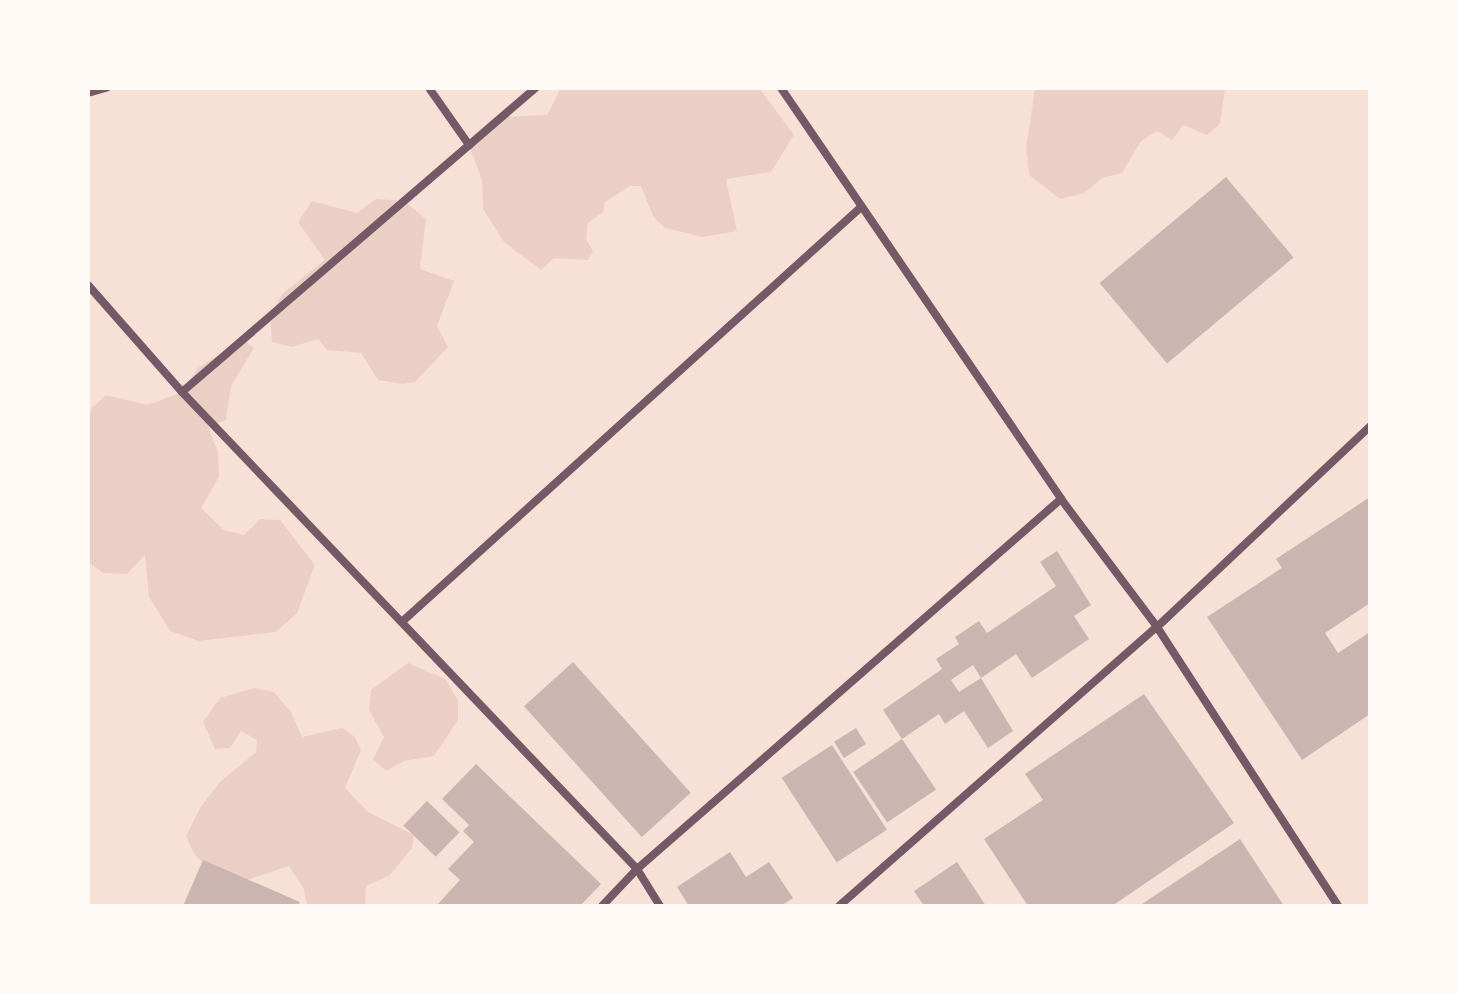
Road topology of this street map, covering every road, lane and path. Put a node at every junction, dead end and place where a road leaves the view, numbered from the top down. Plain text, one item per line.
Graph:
1 (106, 88) edge
2 (429, 88) edge
3 (536, 88) edge
4 (781, 88) edge
5 (88, 93) edge
6 (469, 145) junction
7 (860, 208) junction
8 (88, 285) edge
9 (182, 392) junction
10 (1370, 426) edge
11 (1061, 499) junction
12 (404, 620) junction
13 (1157, 627) junction
14 (637, 869) junction
15 (602, 906) edge
16 (660, 906) edge
17 (839, 906) edge
18 (1338, 906) edge

1 - 5 street
2 - 6 street
3 - 6 street
4 - 7 street
6 - 9 street
7 - 11 street
7 - 12 street
8 - 9 street
9 - 12 street
10 - 13 street
11 - 13 street
11 - 14 street
12 - 14 street
13 - 17 street
13 - 18 street
14 - 15 street
14 - 16 street

